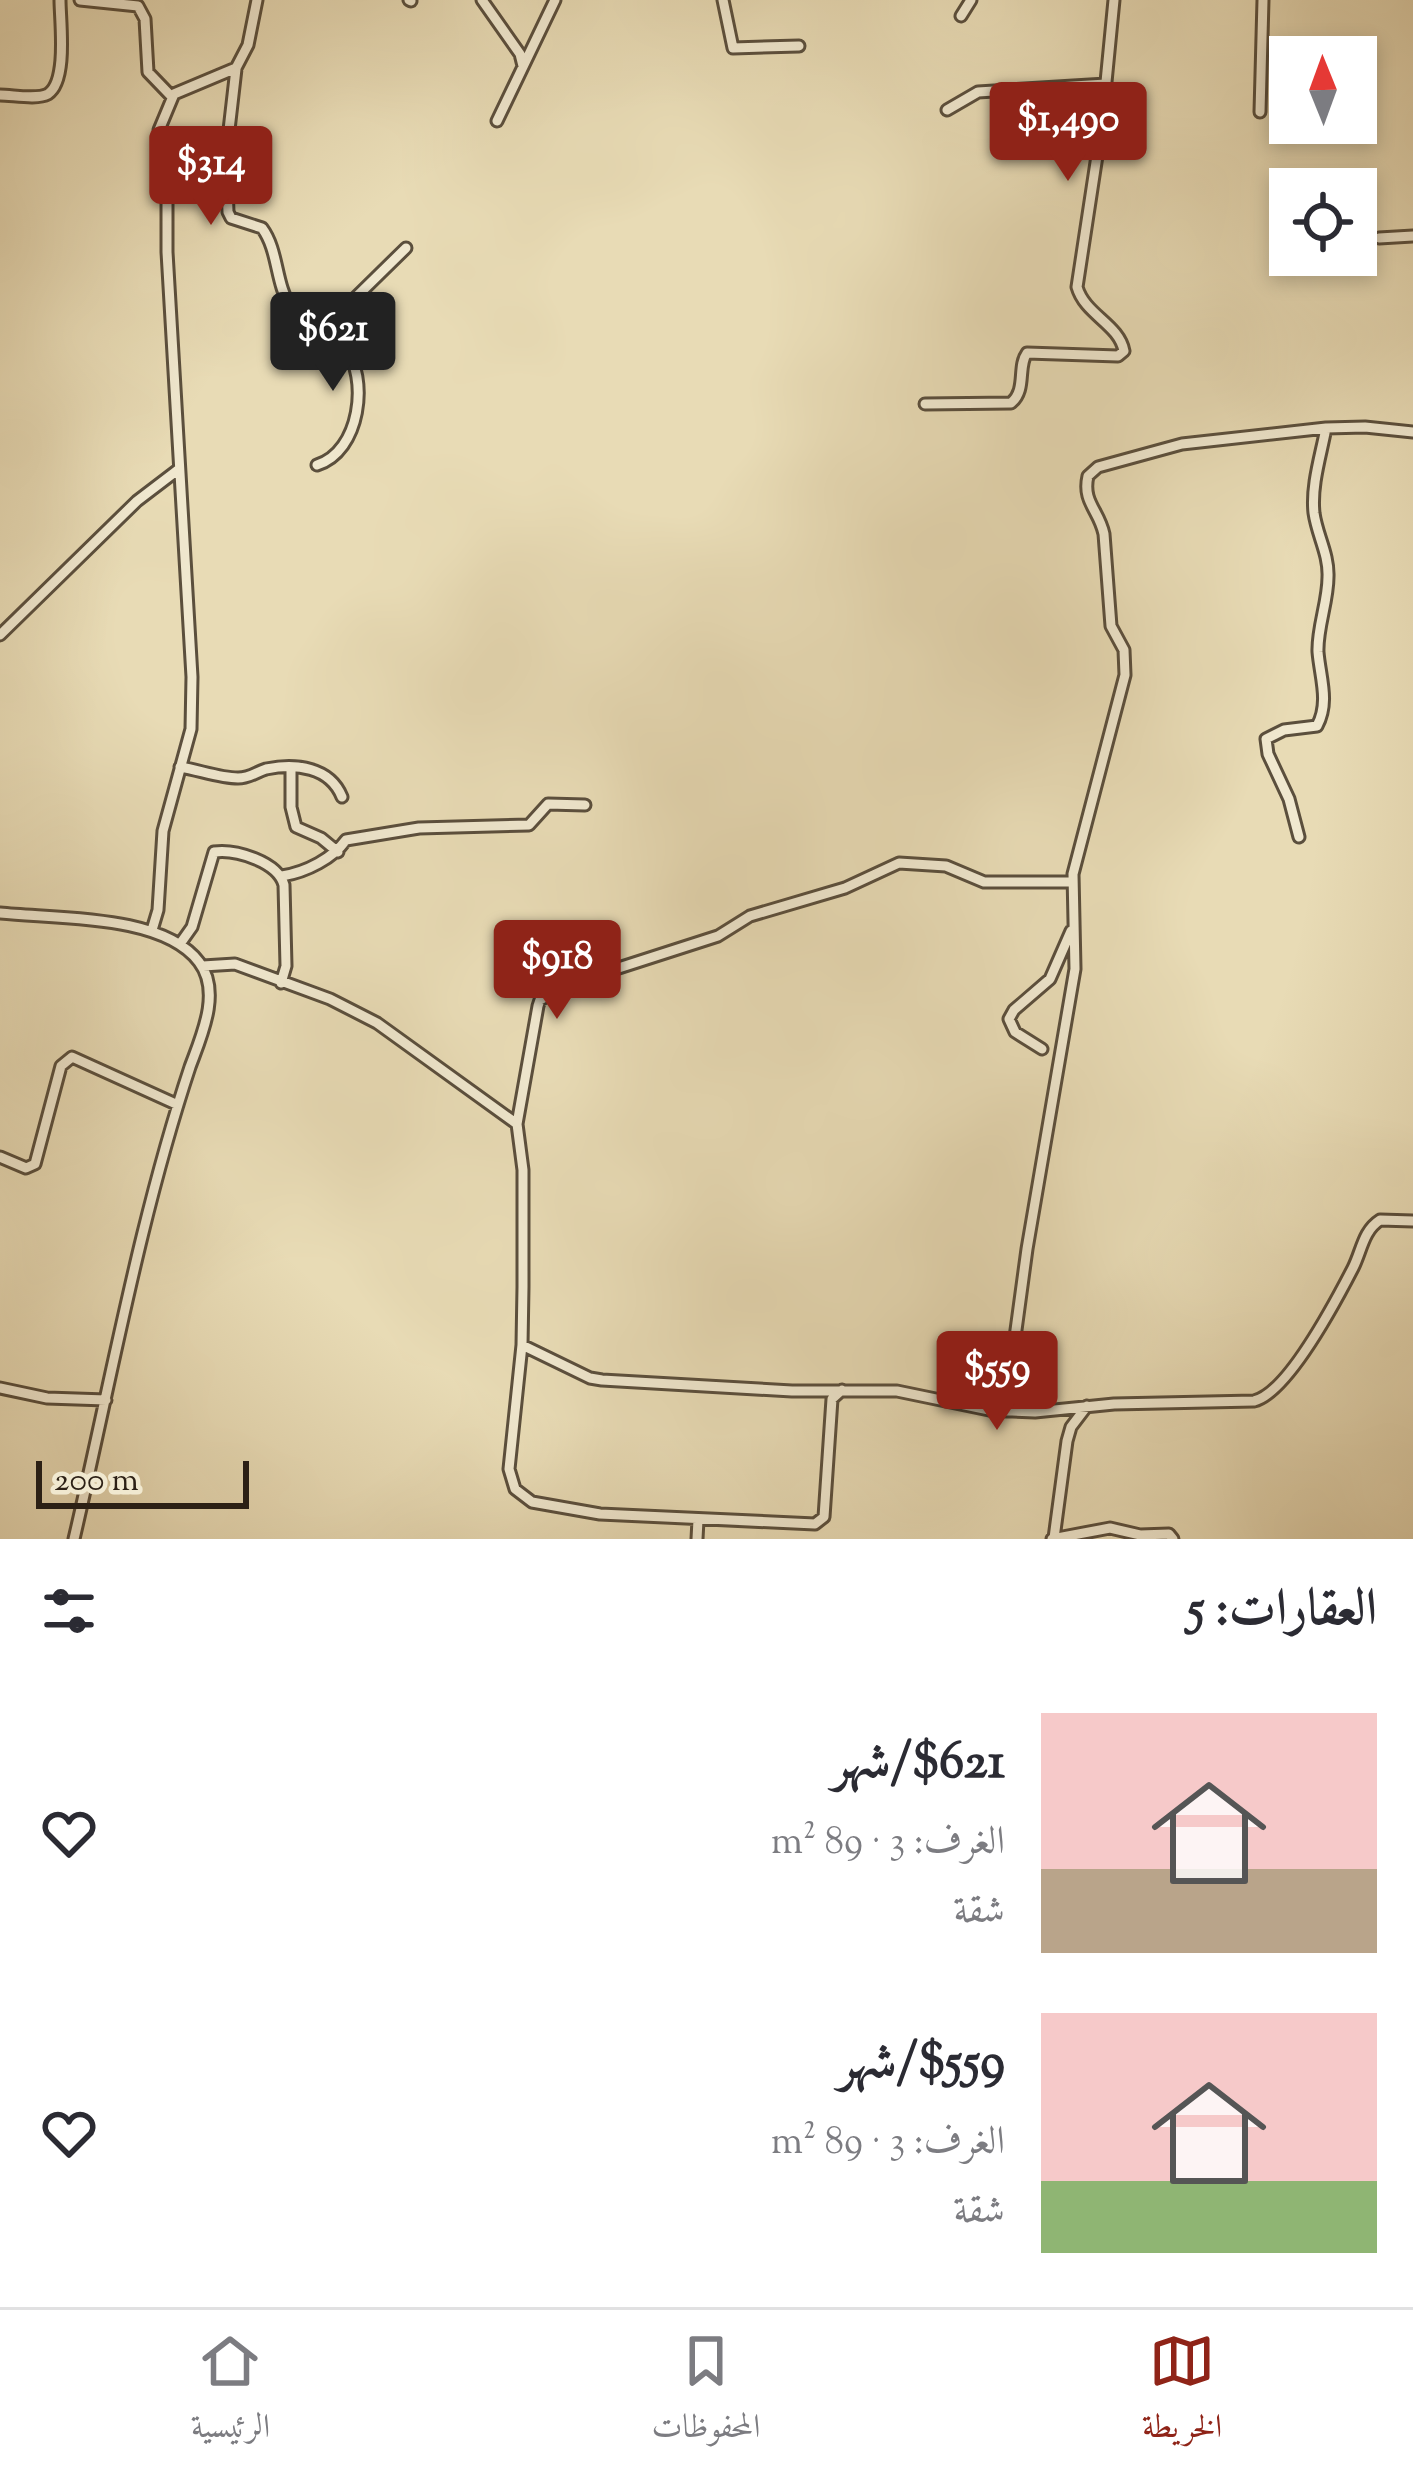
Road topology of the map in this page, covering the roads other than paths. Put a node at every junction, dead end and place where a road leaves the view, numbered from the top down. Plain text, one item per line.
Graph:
1 (60, 0) edge
2 (80, 0) edge
3 (257, 0) edge
4 (482, 0) edge
5 (555, 0) edge
6 (723, 0) edge
7 (971, 0) edge
8 (1099, 0) edge
9 (1263, 0) edge
10 (1114, 1) edge
11 (139, 3) edge
12 (961, 16) dead end
13 (536, 40) junction
14 (510, 41) junction
15 (799, 46) dead end
16 (236, 68) junction
17 (523, 70) junction
18 (1106, 85) junction
19 (0, 95) edge
20 (172, 97) junction
21 (947, 110) dead end
22 (1260, 112) dead end
23 (497, 122) dead end
24 (1413, 236) edge
25 (1379, 238) dead end
26 (406, 248) dead end
27 (319, 326) junction
28 (926, 404) dead end
29 (1326, 428) junction
30 (1413, 431) edge
31 (316, 465) dead end
32 (179, 469) junction
33 (0, 634) edge
34 (180, 766) junction
35 (291, 770) junction
36 (342, 796) dead end
37 (585, 805) dead end
38 (1299, 837) dead end
39 (338, 853) junction
40 (282, 876) junction
41 (1072, 882) junction
42 (0, 913) edge
43 (1073, 926) junction
44 (152, 930) junction
45 (180, 944) junction
46 (203, 966) junction
47 (280, 983) junction
48 (1042, 1049) dead end
49 (178, 1105) junction
50 (517, 1124) junction
51 (0, 1157) edge
52 (1413, 1221) edge
53 (522, 1345) junction
54 (0, 1388) edge
55 (842, 1390) junction
56 (106, 1400) junction
57 (1087, 1406) junction
58 (1005, 1411) junction
59 (698, 1520) junction
60 (1125, 1535) edge
61 (1059, 1538) edge
62 (74, 1539) edge
63 (697, 1539) edge
64 (1173, 1539) edge

1 - 19 street
2 - 11 street
3 - 16 street
4 - 14 street
5 - 13 street
6 - 15 street
7 - 12 street
8 - 10 street
9 - 22 street
10 - 18 street
11 - 20 street
13 - 14 street
13 - 17 street
14 - 17 street
16 - 20 street
16 - 27 street
17 - 23 street
18 - 21 street
18 - 28 street
20 - 32 street
24 - 25 street
26 - 27 street
27 - 31 street
29 - 30 street
29 - 38 street
29 - 41 street
32 - 33 street
32 - 34 street
34 - 35 street
34 - 44 street
35 - 36 street
35 - 39 street
37 - 39 street
39 - 40 street
40 - 45 street
40 - 47 street
41 - 43 street
41 - 50 street
42 - 44 street
43 - 48 street
43 - 58 street
44 - 45 street
45 - 46 street
46 - 47 street
46 - 49 street
47 - 50 street
49 - 51 street
49 - 56 street
50 - 53 street
52 - 57 street
53 - 55 street
53 - 59 street
54 - 56 street
55 - 58 street
55 - 59 street
56 - 62 street
57 - 58 street
57 - 61 street
59 - 63 street
60 - 61 street
60 - 64 street

